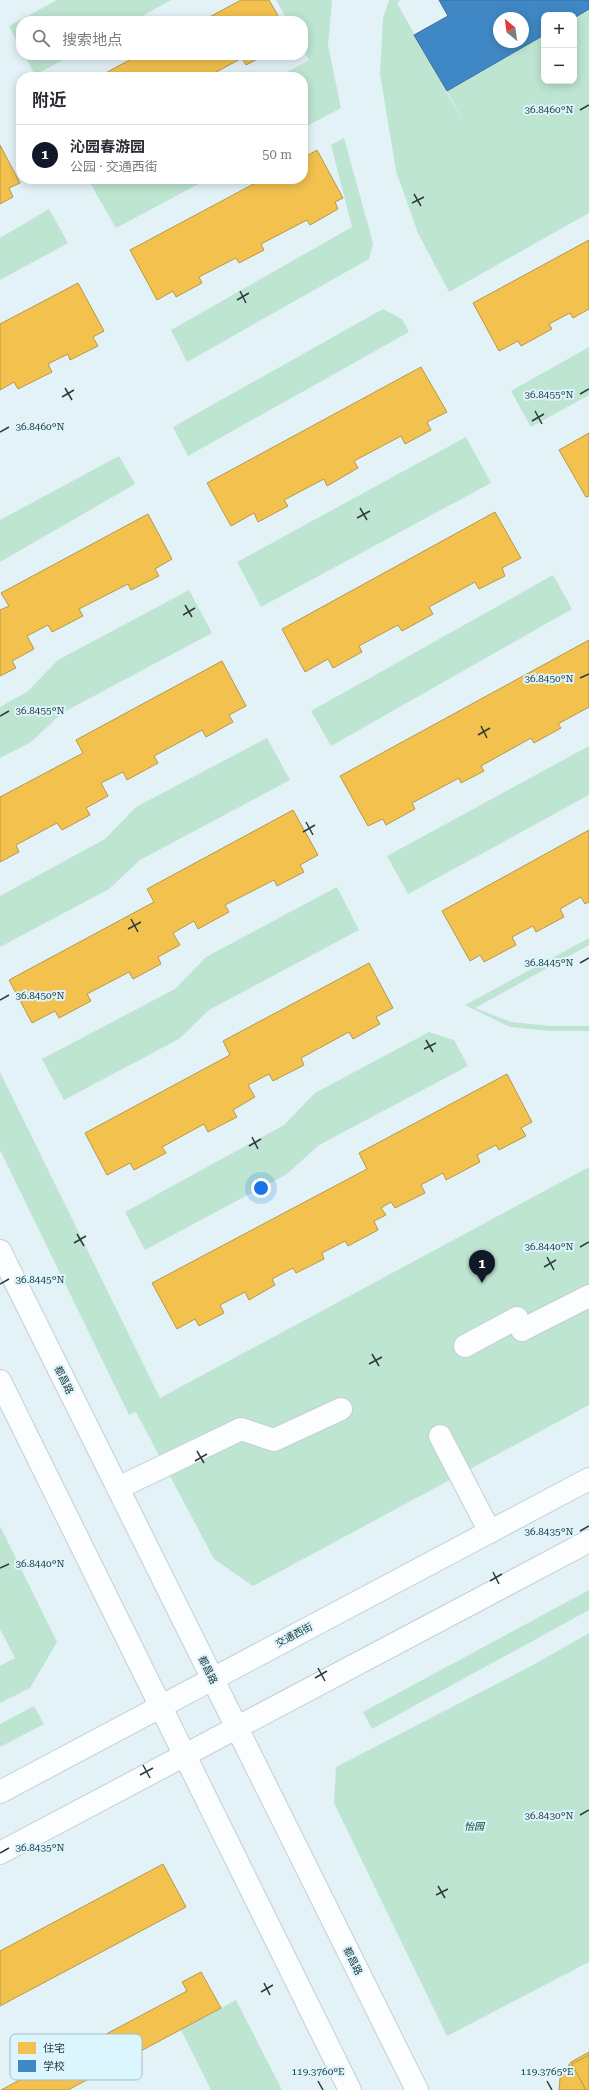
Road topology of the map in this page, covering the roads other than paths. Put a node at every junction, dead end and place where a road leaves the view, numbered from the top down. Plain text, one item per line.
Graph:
1 (0, 1251) edge
2 (589, 1296) edge
3 (465, 1346) dead end
4 (0, 1381) edge
5 (341, 1409) dead end
6 (440, 1436) dead end
7 (589, 1479) edge
8 (118, 1488) junction
9 (490, 1532) junction
10 (589, 1541) edge
11 (212, 1679) junction
12 (161, 1707) junction
13 (237, 1727) junction
14 (185, 1755) junction
15 (0, 1792) edge
16 (0, 1853) edge
17 (350, 2090) edge
18 (417, 2090) edge

1 - 8 main road, 都昌路
2 - 3 main road
4 - 12 main road
5 - 8 main road
6 - 9 main road
7 - 9 main road, 交通西街
8 - 11 main road, 都昌路
9 - 11 main road, 交通西街
10 - 13 main road
11 - 12 main road, 交通西街
11 - 13 main road, 都昌路
12 - 14 main road
12 - 15 main road, 交通西街
13 - 14 main road
13 - 18 main road, 都昌路
14 - 16 main road
14 - 17 main road

